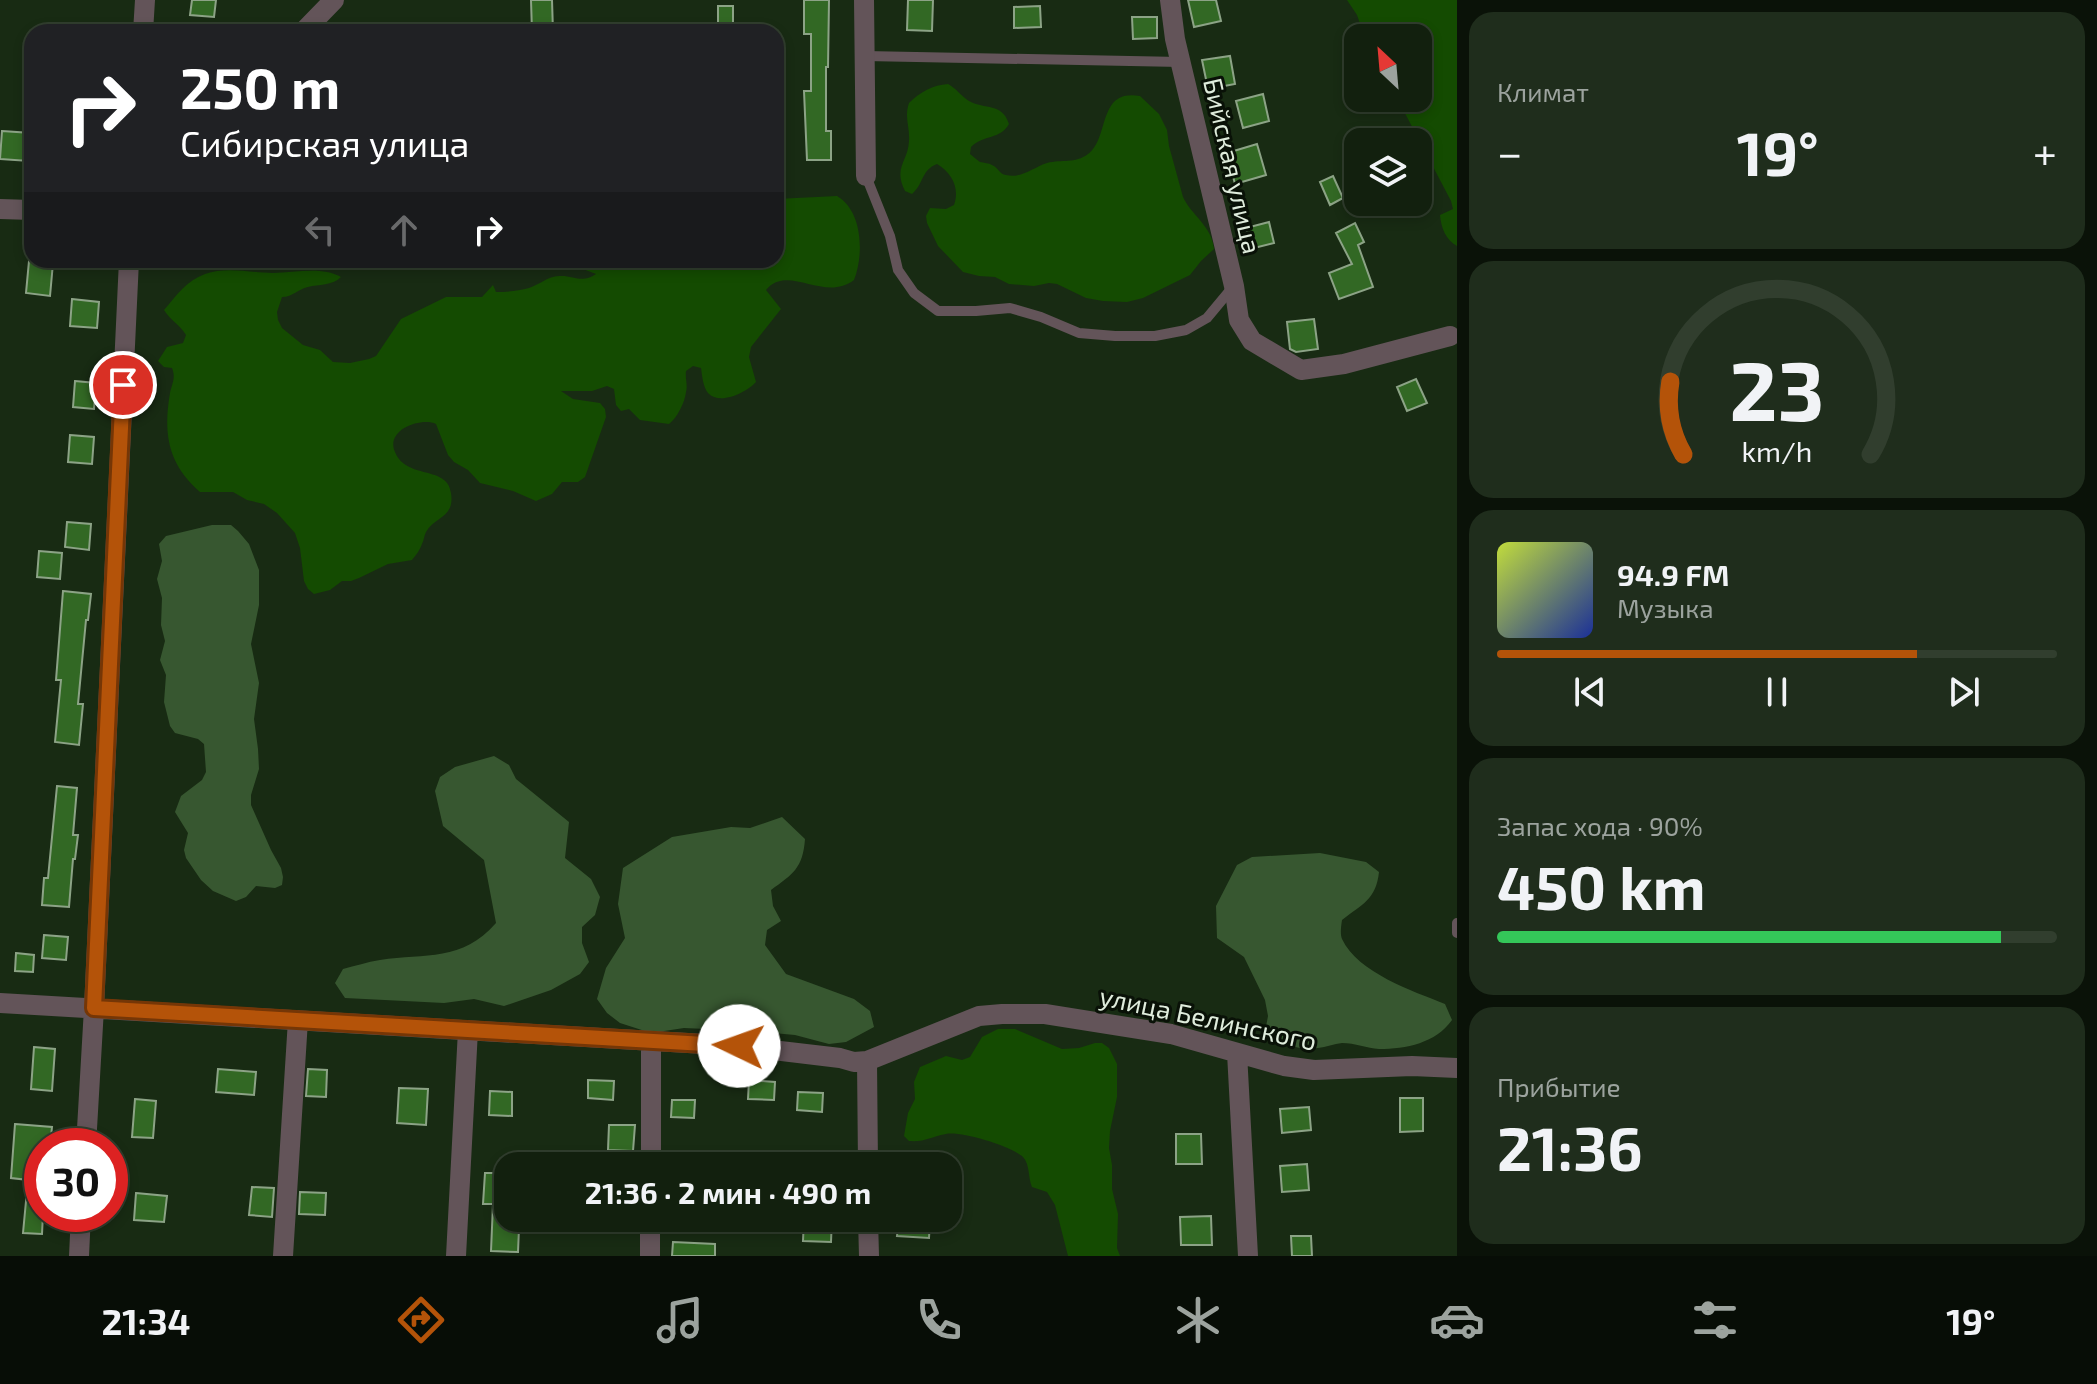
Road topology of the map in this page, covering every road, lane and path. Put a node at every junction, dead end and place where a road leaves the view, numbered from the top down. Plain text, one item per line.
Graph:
1 (145, 0) edge
2 (334, 0) edge
3 (864, 0) edge
4 (1170, 0) edge
5 (144, 24) edge
6 (311, 24) edge
7 (865, 56) junction
8 (1181, 62) junction
9 (866, 176) joint
10 (0, 209) edge
11 (24, 210) edge
12 (129, 268) edge
13 (1234, 286) junction
14 (1450, 336) dead end
15 (1457, 923) edge
16 (1457, 933) edge
17 (0, 1003) edge
18 (94, 1008) junction
19 (298, 1020) junction
20 (468, 1030) junction
21 (651, 1041) junction
22 (1237, 1053) junction
23 (867, 1061) junction
24 (1457, 1068) edge
25 (87, 1128) edge
26 (651, 1152) edge
27 (868, 1152) edge
28 (80, 1232) edge
29 (650, 1232) edge
30 (868, 1232) edge
31 (79, 1256) edge
32 (283, 1256) edge
33 (456, 1256) edge
34 (650, 1256) edge
35 (869, 1256) edge
36 (1248, 1256) edge

1 - 5 street
2 - 6 street
3 - 7 street
4 - 8 street, Бийская улица
7 - 8 lane
7 - 9 street
8 - 13 street, Бийская улица
9 - 13 lane
10 - 11 street
12 - 18 street
13 - 14 street, Бийская улица
15 - 16 lane
17 - 18 street, улица Белинского
18 - 19 street, улица Белинского
18 - 25 street
19 - 20 street, улица Белинского
19 - 32 street
20 - 21 street, улица Белинского
20 - 33 street
21 - 23 street, улица Белинского
21 - 26 street
22 - 23 street, улица Белинского
22 - 24 street, улица Белинского
22 - 36 street
23 - 27 street
28 - 31 street
29 - 34 street
30 - 35 street

